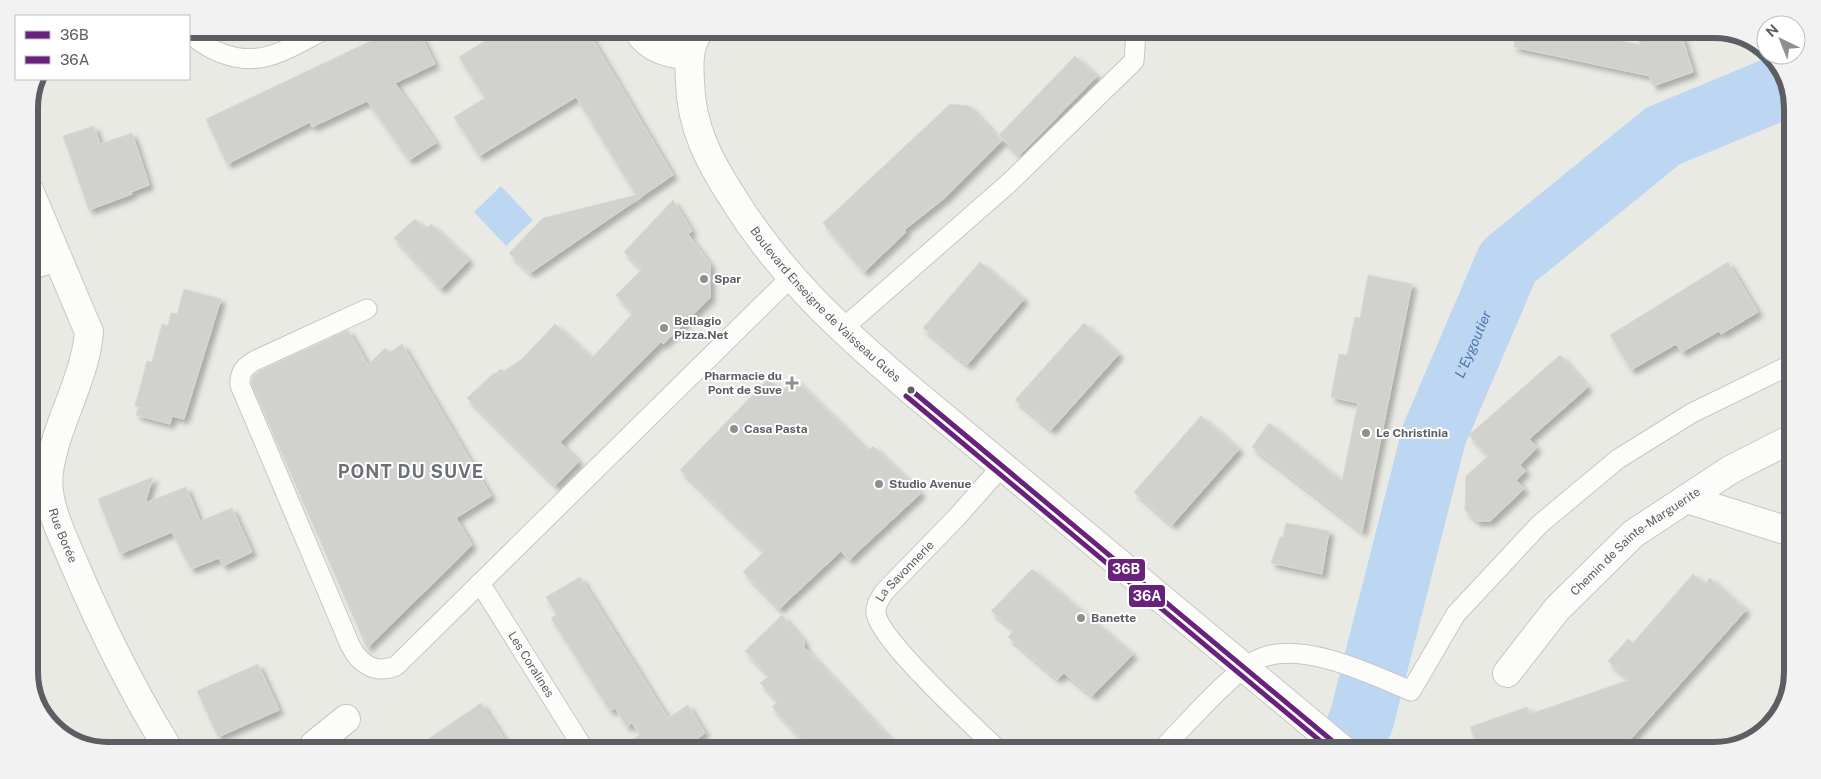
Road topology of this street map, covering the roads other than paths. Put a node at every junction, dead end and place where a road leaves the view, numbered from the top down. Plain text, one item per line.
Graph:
1 (196, 38) edge
2 (309, 38) edge
3 (645, 38) edge
4 (1136, 38) edge
5 (693, 39) edge
6 (38, 212) edge
7 (57, 257) junction
8 (38, 263) edge
9 (791, 277) junction
10 (367, 309) dead end
11 (841, 330) junction
12 (1783, 368) edge
13 (1784, 443) edge
14 (1002, 466) junction
15 (1687, 498) junction
16 (1784, 530) edge
17 (480, 583) junction
18 (1244, 668) junction
19 (1507, 673) dead end
20 (346, 719) dead end
21 (164, 742) edge
22 (318, 742) edge
23 (579, 742) edge
24 (990, 742) edge
25 (1169, 742) edge
26 (1333, 742) edge

1 - 2 lane
3 - 5 street, Boulevard Enseigne de Vaisseau Guès
4 - 11 lane
5 - 9 street, Boulevard Enseigne de Vaisseau Guès
6 - 7 street, Rue Borée
7 - 8 street
7 - 21 street, Rue Borée
9 - 11 street, Boulevard Enseigne de Vaisseau Guès
9 - 17 lane
10 - 17 lane
11 - 14 street, Boulevard Enseigne de Vaisseau Guès
12 - 18 lane
13 - 15 street, Chemin de Sainte-Marguerite
14 - 18 street, Boulevard Enseigne de Vaisseau Guès
14 - 24 lane, La Savonnerie
15 - 16 street
15 - 19 street, Chemin de Sainte-Marguerite
17 - 23 lane, Les Coralines
18 - 25 lane
18 - 26 street, Boulevard Enseigne de Vaisseau Guès
20 - 22 street

